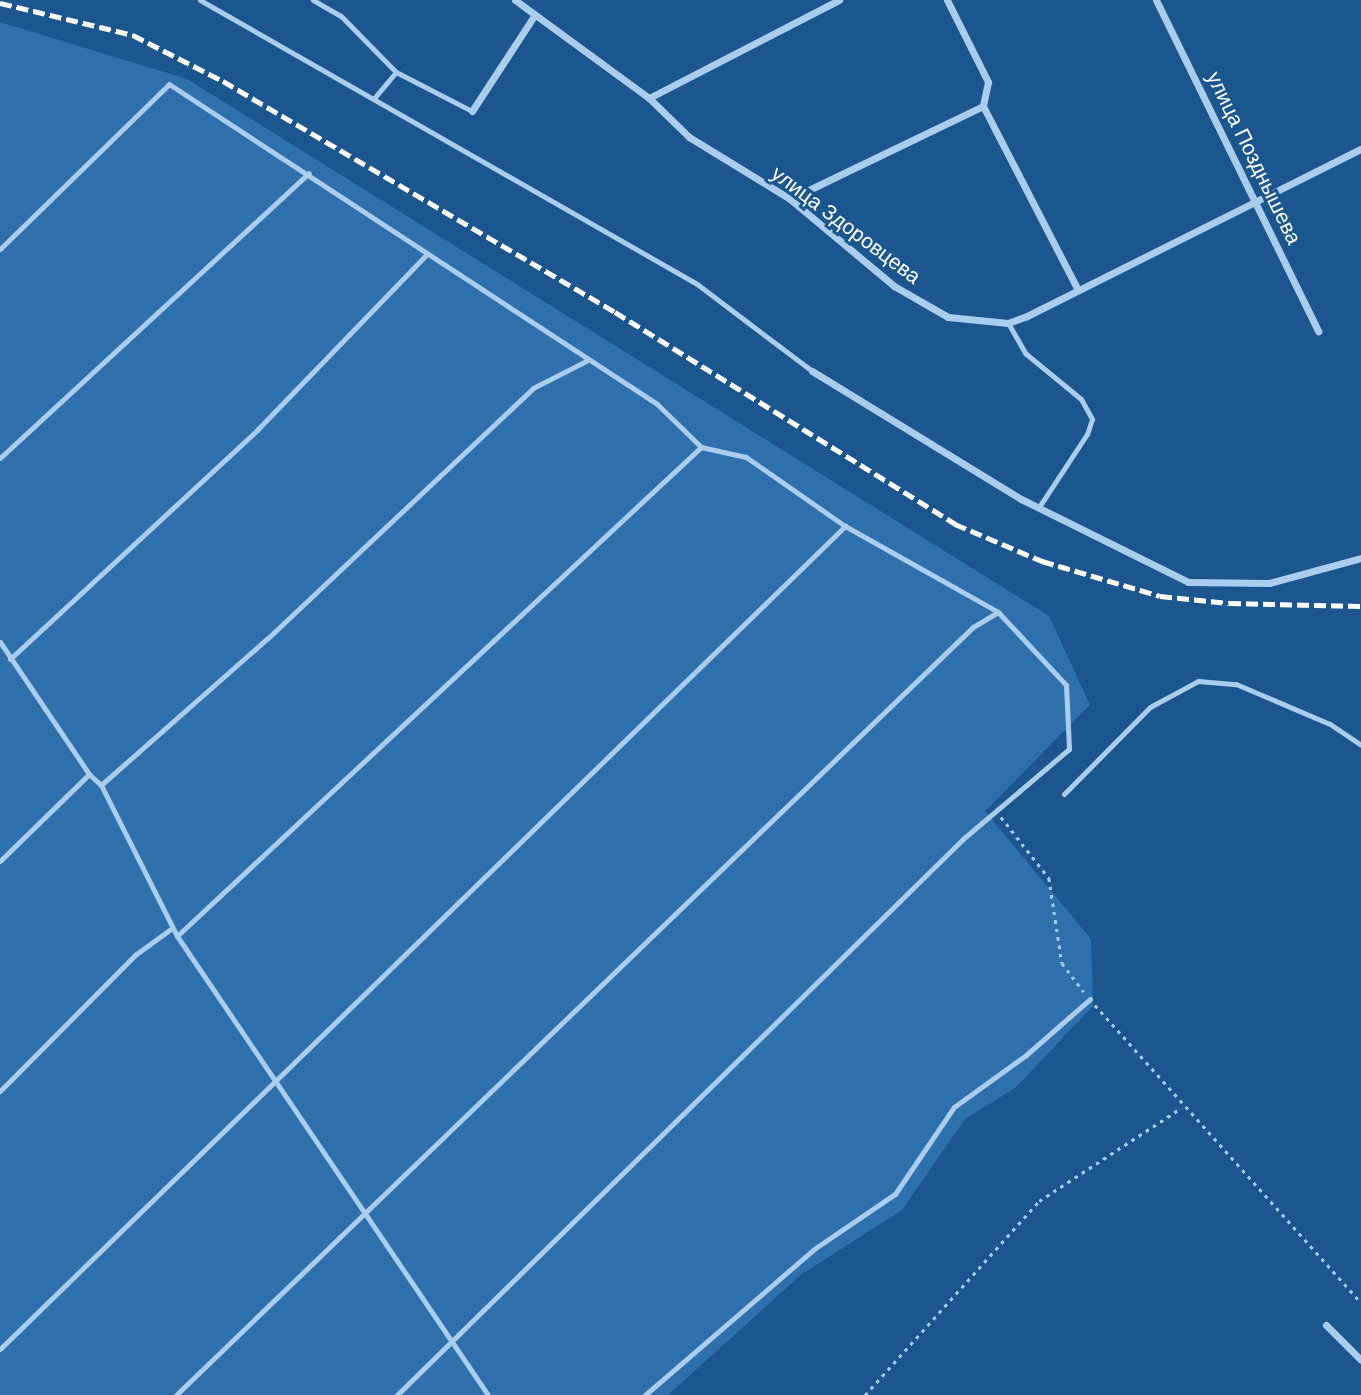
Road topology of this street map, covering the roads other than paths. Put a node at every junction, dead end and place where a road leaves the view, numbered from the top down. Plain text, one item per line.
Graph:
1 (200, 0) edge
2 (313, 0) edge
3 (839, 0) edge
4 (947, 0) edge
5 (1156, 0) edge
6 (521, 1) edge
7 (534, 16) junction
8 (396, 72) junction
9 (374, 98) junction
10 (649, 99) junction
11 (983, 106) junction
12 (472, 111) joint
13 (1361, 149) edge
14 (309, 173) junction
15 (790, 199) junction
16 (1257, 202) junction
17 (0, 249) edge
18 (426, 255) junction
19 (1078, 290) junction
20 (1007, 323) junction
21 (1318, 331) dead end
22 (588, 360) junction
23 (812, 372) joint
24 (701, 447) junction
25 (0, 458) edge
26 (1039, 507) junction
27 (845, 526) junction
28 (1361, 558) edge
29 (998, 612) junction
30 (0, 642) edge
31 (10, 659) junction
32 (1361, 745) edge
33 (89, 774) junction
34 (102, 785) junction
35 (1064, 794) dead end
36 (0, 861) edge
37 (172, 928) junction
38 (177, 936) junction
39 (1090, 999) road end
40 (278, 1081) junction
41 (0, 1091) edge
42 (362, 1211) junction
43 (1326, 1325) dead end
44 (452, 1341) junction
45 (0, 1349) edge
46 (1361, 1360) edge
47 (176, 1395) edge
48 (397, 1395) edge
49 (488, 1395) edge
50 (645, 1395) edge

1 - 9 lane
2 - 8 lane
3 - 10 street
4 - 11 street
5 - 16 street, улица Позднышева
6 - 7 street, улица Здоровцева
7 - 10 street, улица Здоровцева
7 - 12 street
8 - 9 lane
8 - 12 lane
9 - 23 lane
10 - 15 street, улица Здоровцева
11 - 15 street
11 - 19 street
13 - 16 street
14 - 17 lane
14 - 18 lane
14 - 25 lane
15 - 20 street, улица Здоровцева
16 - 19 street
16 - 21 street, улица Позднышева
18 - 22 lane
18 - 31 lane
19 - 20 street
20 - 26 lane
22 - 24 lane
22 - 34 lane
23 - 26 street
24 - 27 lane
24 - 38 lane
26 - 28 street
27 - 29 lane
27 - 40 lane
29 - 42 lane
29 - 44 lane
30 - 31 lane
31 - 33 lane
32 - 35 lane
33 - 34 lane
33 - 36 lane
34 - 37 lane
37 - 38 lane
37 - 41 lane
38 - 40 lane
39 - 50 lane
40 - 42 lane
40 - 45 lane
42 - 44 lane
42 - 47 lane
43 - 46 street
44 - 48 lane
44 - 49 lane

